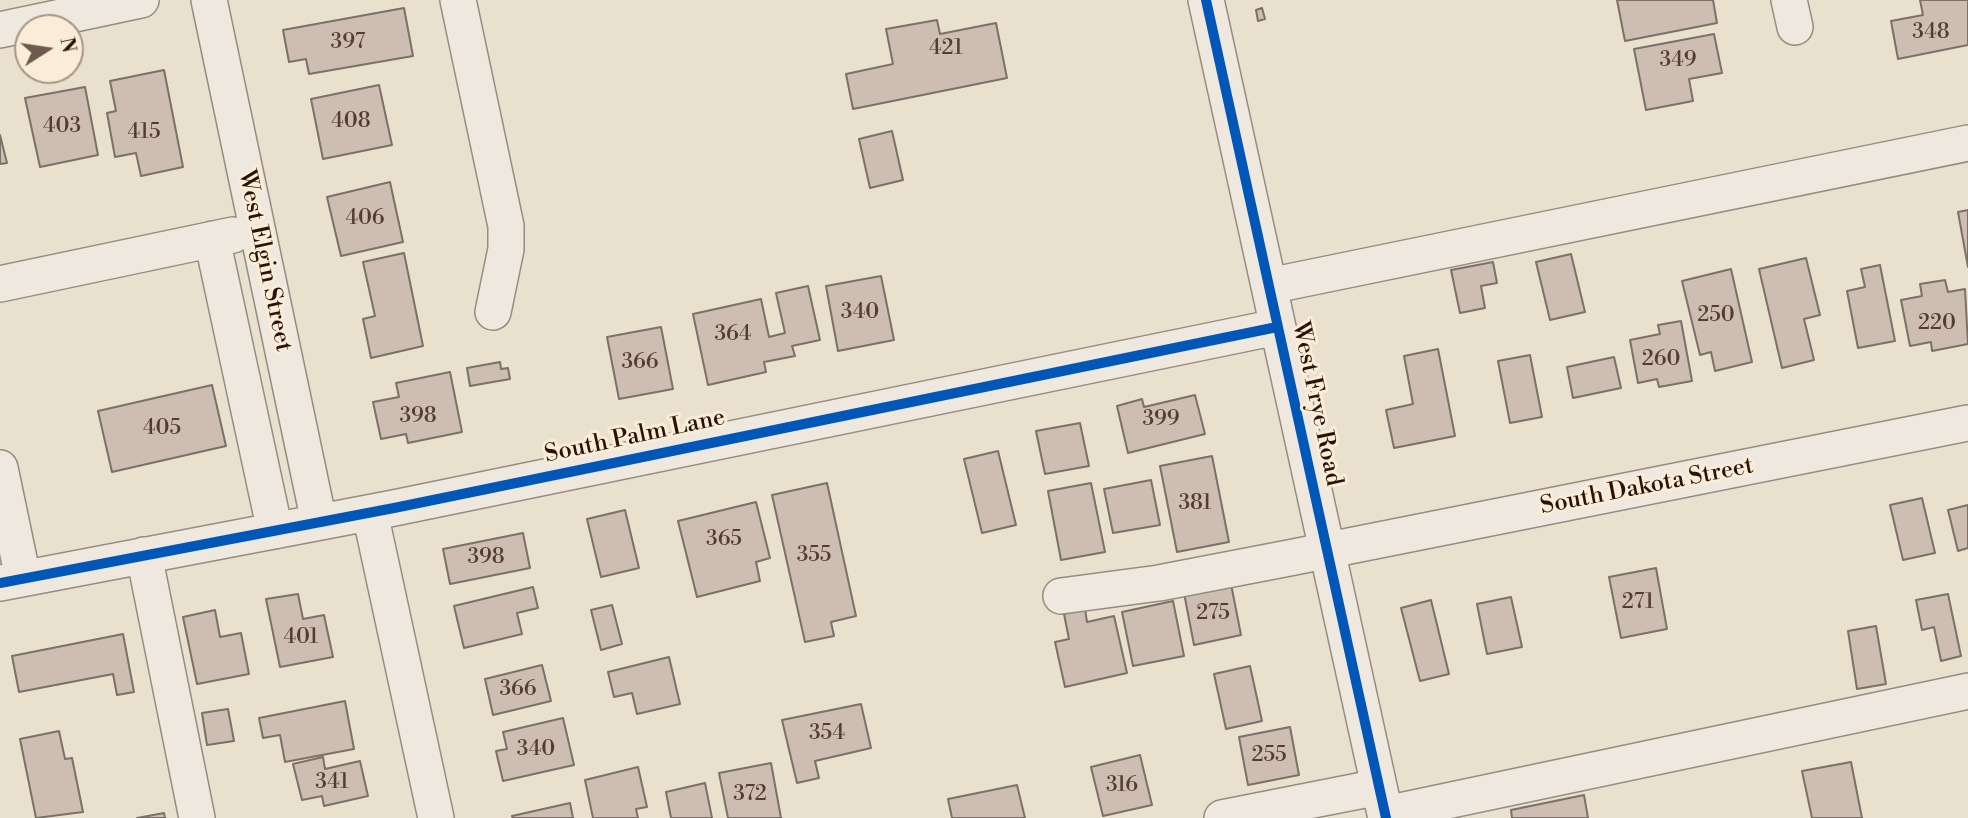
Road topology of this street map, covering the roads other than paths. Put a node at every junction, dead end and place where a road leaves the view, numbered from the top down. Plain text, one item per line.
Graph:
1 (141, 0) edge
2 (209, 0) edge
3 (458, 0) edge
4 (1206, 0) edge
5 (0, 30) edge
6 (1968, 143) edge
7 (257, 229) junction
8 (212, 239) junction
9 (0, 284) edge
10 (1269, 286) junction
11 (494, 312) dead end
12 (1278, 327) junction
13 (1968, 423) edge
14 (0, 468) edge
15 (370, 513) junction
16 (319, 522) junction
17 (275, 531) junction
18 (1327, 551) junction
19 (144, 555) junction
20 (11, 580) edge
21 (1061, 596) dead end
22 (1968, 691) edge
23 (1383, 806) edge
24 (197, 818) edge
25 (436, 818) edge
26 (1222, 818) edge

1 - 5 street
2 - 7 street, West Elgin Street
3 - 11 street
4 - 10 street, West Frye Road
6 - 10 street
7 - 8 street
7 - 16 street, West Elgin Street
8 - 9 street
8 - 17 street
10 - 12 street, West Frye Road
12 - 15 street, South Palm Lane
12 - 18 street, West Frye Road
13 - 18 street, South Dakota Street
14 - 20 street
15 - 16 street, South Palm Lane
15 - 25 street
16 - 17 street, South Palm Lane
17 - 19 street, South Palm Lane
18 - 21 street, South Dakota Street
18 - 23 street, West Frye Road
19 - 20 street, South Palm Lane
19 - 24 street
22 - 23 street
23 - 26 street

